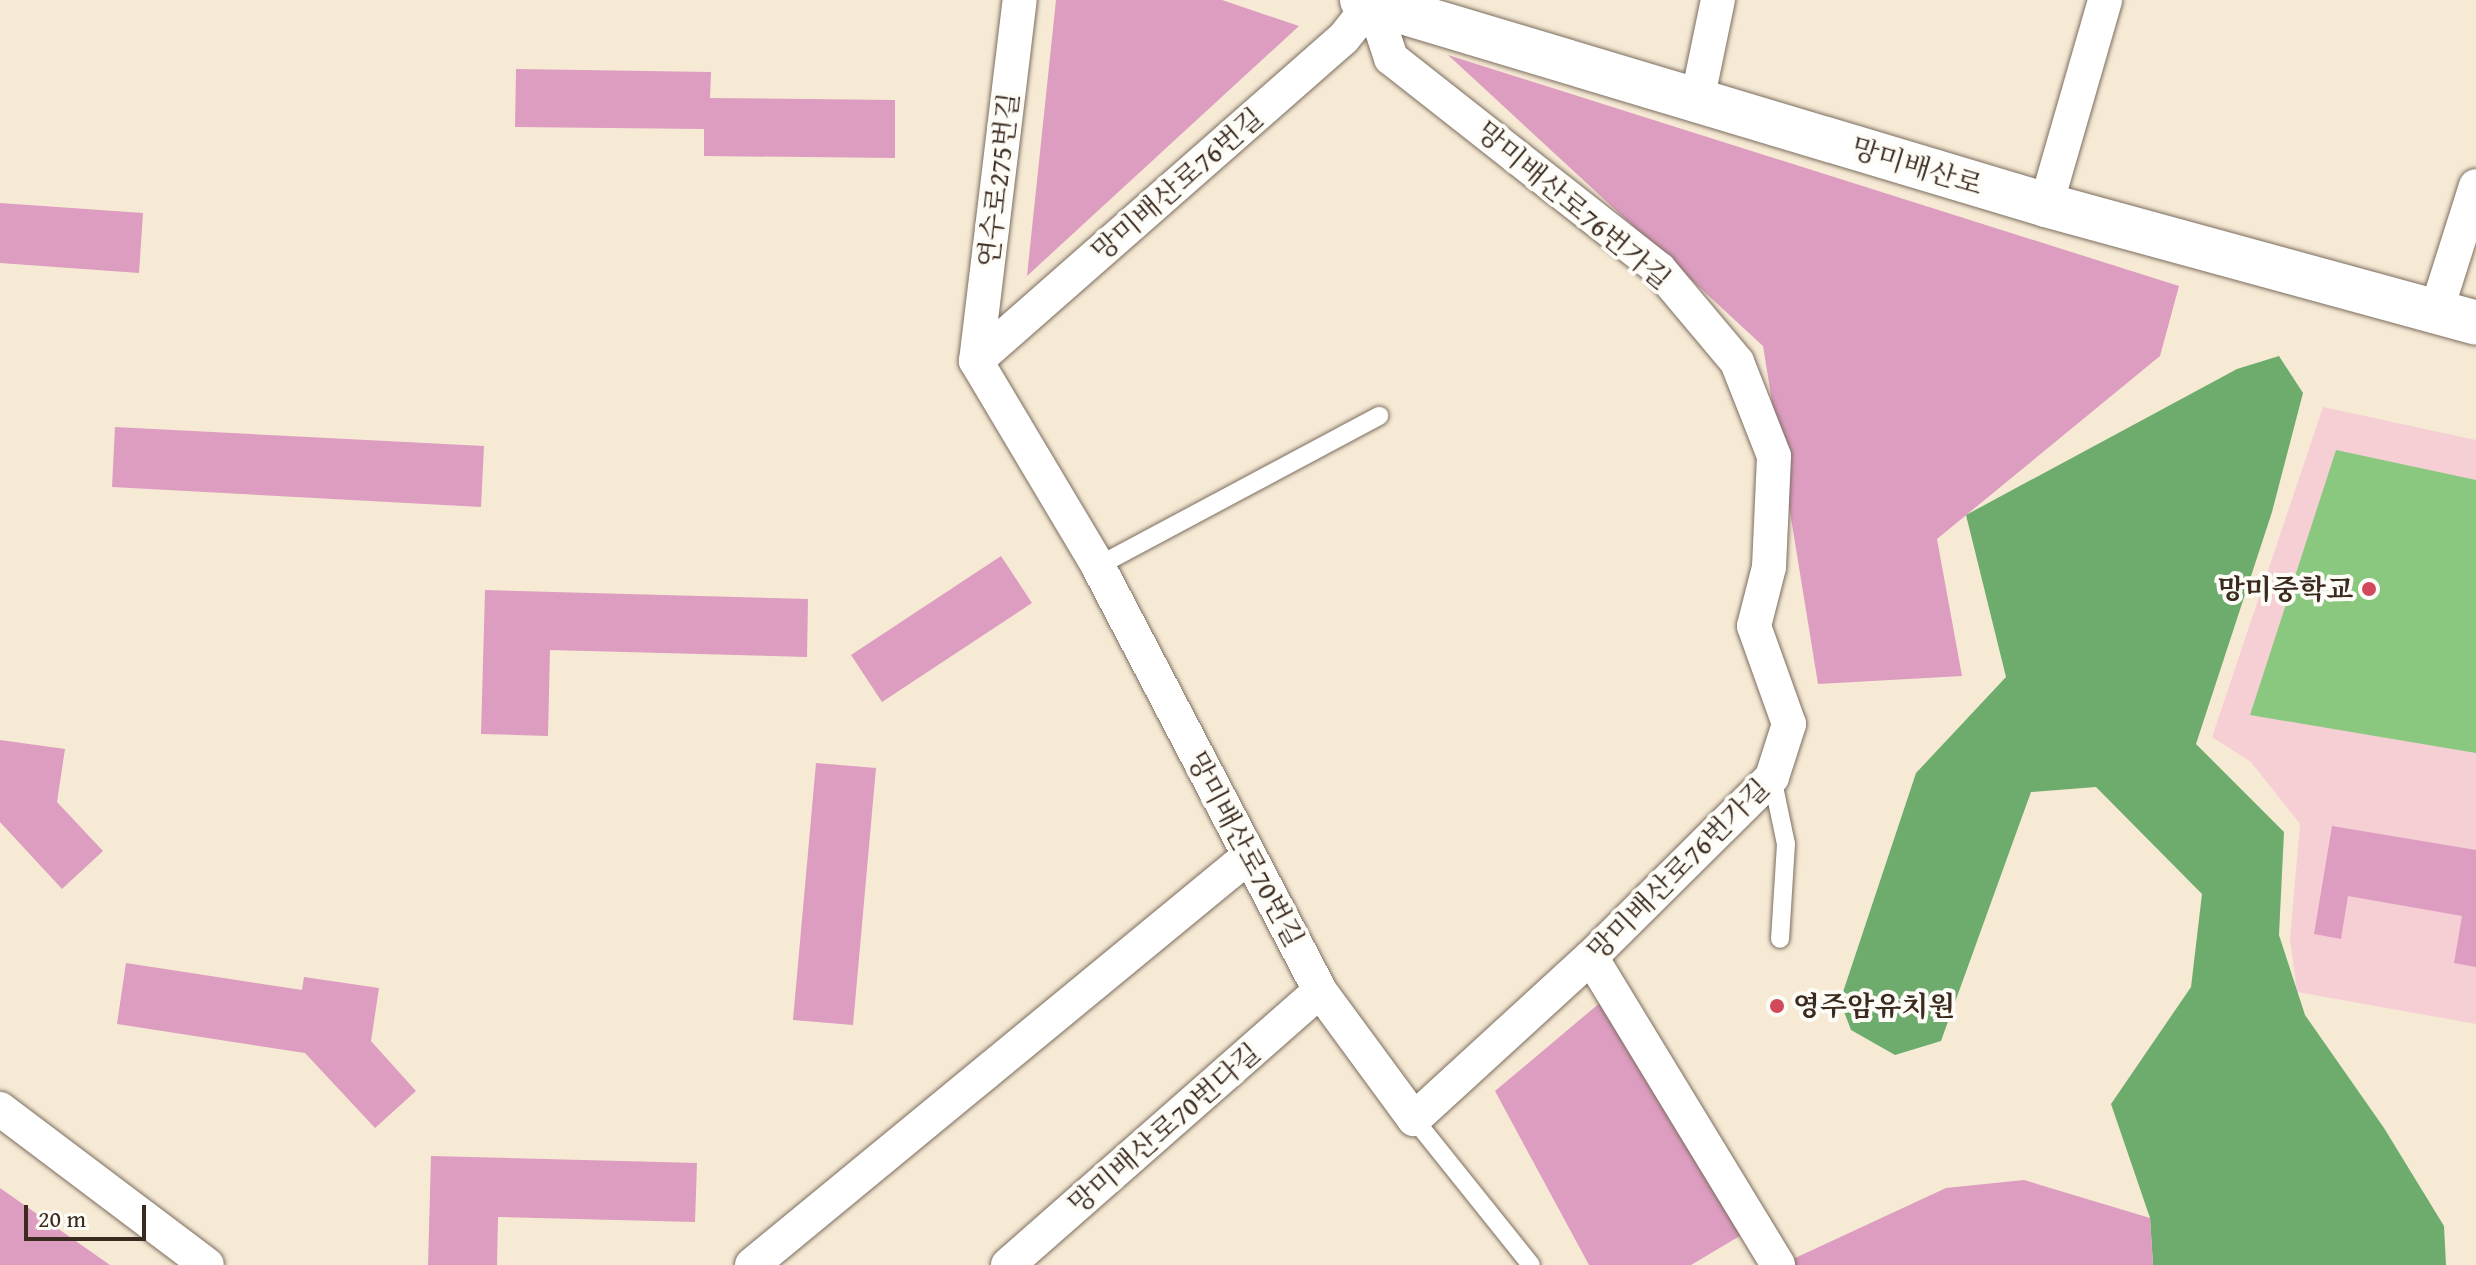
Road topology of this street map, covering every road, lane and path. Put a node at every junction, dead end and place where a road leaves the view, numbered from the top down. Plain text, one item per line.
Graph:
1 (1020, 0) edge
2 (1718, 0) edge
3 (2105, 0) edge
4 (1370, 1) edge
5 (1697, 101) junction
6 (2476, 186) edge
7 (2046, 205) junction
8 (2456, 317) edge
9 (976, 361) junction
10 (1379, 416) dead end
11 (1098, 566) junction
12 (1772, 777) junction
13 (1249, 856) junction
14 (1780, 939) dead end
15 (1591, 957) junction
16 (1320, 991) junction
17 (0, 1109) edge
18 (1414, 1119) junction
19 (791, 1254) edge
20 (207, 1265) edge
21 (752, 1265) edge
22 (1008, 1265) edge
23 (1531, 1265) edge
24 (1778, 1265) edge

1 - 9 street, 연수로275번길
2 - 5 street
3 - 7 street
4 - 5 street, 망미배산로
4 - 9 street, 망미배산로76번길
4 - 12 street, 망미배산로76번가길
5 - 7 street, 망미배산로
6 - 8 street
7 - 8 street, 망미배산로
9 - 11 street, 망미배산로70번길
10 - 11 lane
11 - 13 street, 망미배산로70번길
12 - 14 lane
12 - 15 street, 망미배산로76번가길
13 - 16 street, 망미배산로70번길
13 - 19 street
15 - 18 street, 망미배산로76번가길
15 - 24 street
16 - 18 street, 망미배산로70번길
16 - 22 street, 망미배산로70번다길
17 - 20 street
18 - 23 lane
19 - 21 street

